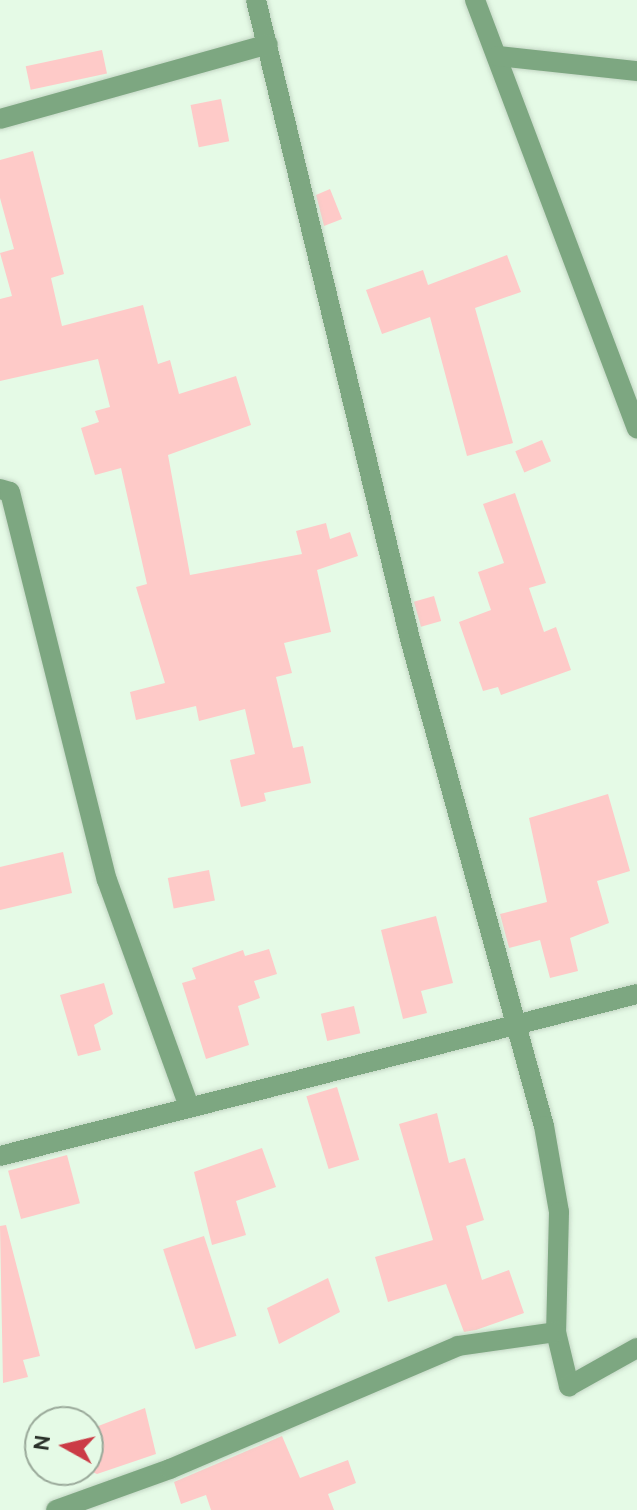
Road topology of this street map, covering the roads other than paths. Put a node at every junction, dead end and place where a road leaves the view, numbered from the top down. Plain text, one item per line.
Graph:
1 (256, 0) edge
2 (475, 0) edge
3 (268, 44) junction
4 (498, 56) junction
5 (637, 71) edge
6 (0, 119) edge
7 (637, 428) edge
8 (0, 489) edge
9 (637, 994) edge
10 (519, 1022) junction
11 (189, 1107) junction
12 (0, 1156) edge
13 (556, 1332) junction
14 (637, 1348) edge
15 (56, 1510) edge

1 - 3 street
2 - 4 street
3 - 6 street
3 - 10 street
4 - 5 street
4 - 7 street
8 - 11 street
9 - 10 street
10 - 11 street
10 - 13 street
11 - 12 street
13 - 14 street
13 - 15 street

